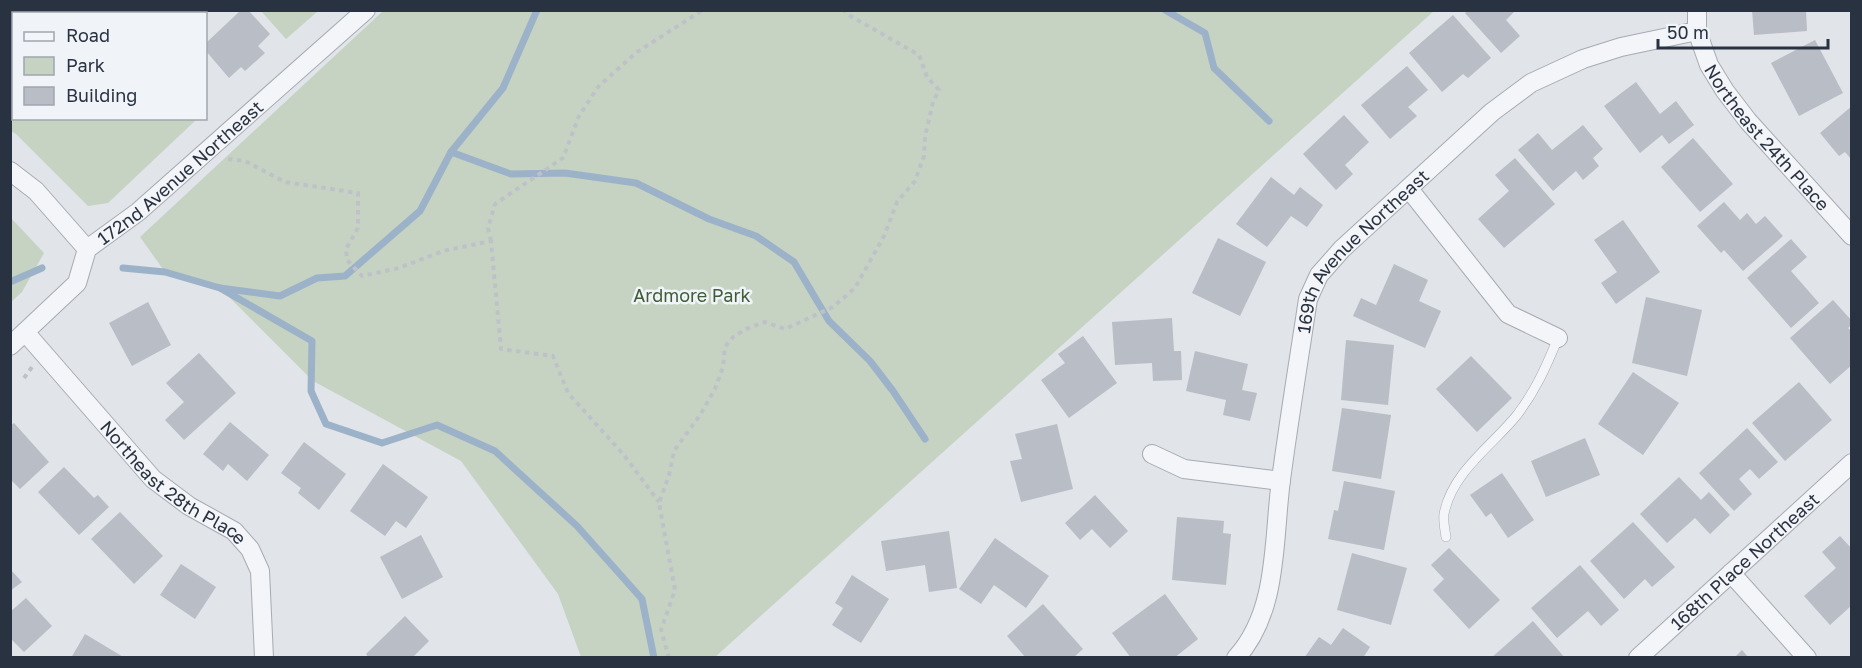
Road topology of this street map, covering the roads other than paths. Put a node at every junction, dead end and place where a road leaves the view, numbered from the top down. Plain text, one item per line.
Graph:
1 (366, 10) edge
2 (1697, 10) edge
3 (1697, 31) junction
4 (10, 171) edge
5 (1409, 189) junction
6 (1851, 236) edge
7 (87, 249) junction
8 (25, 332) junction
9 (1558, 338) joint
10 (10, 346) edge
11 (1152, 454) dead end
12 (1851, 464) edge
13 (1281, 481) junction
14 (1446, 537) dead end
15 (1731, 573) junction
16 (264, 657) edge
17 (1236, 657) edge
18 (1638, 657) edge
19 (1807, 657) edge

1 - 7 street, 172nd Avenue Northeast
2 - 3 street
3 - 5 street, 169th Avenue Northeast
3 - 6 street, Northeast 24th Place
4 - 7 street
5 - 9 street
5 - 13 street, 169th Avenue Northeast
7 - 8 street, 172nd Avenue Northeast
8 - 10 street, 172nd Avenue Northeast
8 - 16 street, Northeast 28th Place
9 - 14 lane
11 - 13 street
12 - 15 street, 168th Place Northeast
13 - 17 street, 169th Avenue Northeast
15 - 18 street, 168th Place Northeast
15 - 19 street

